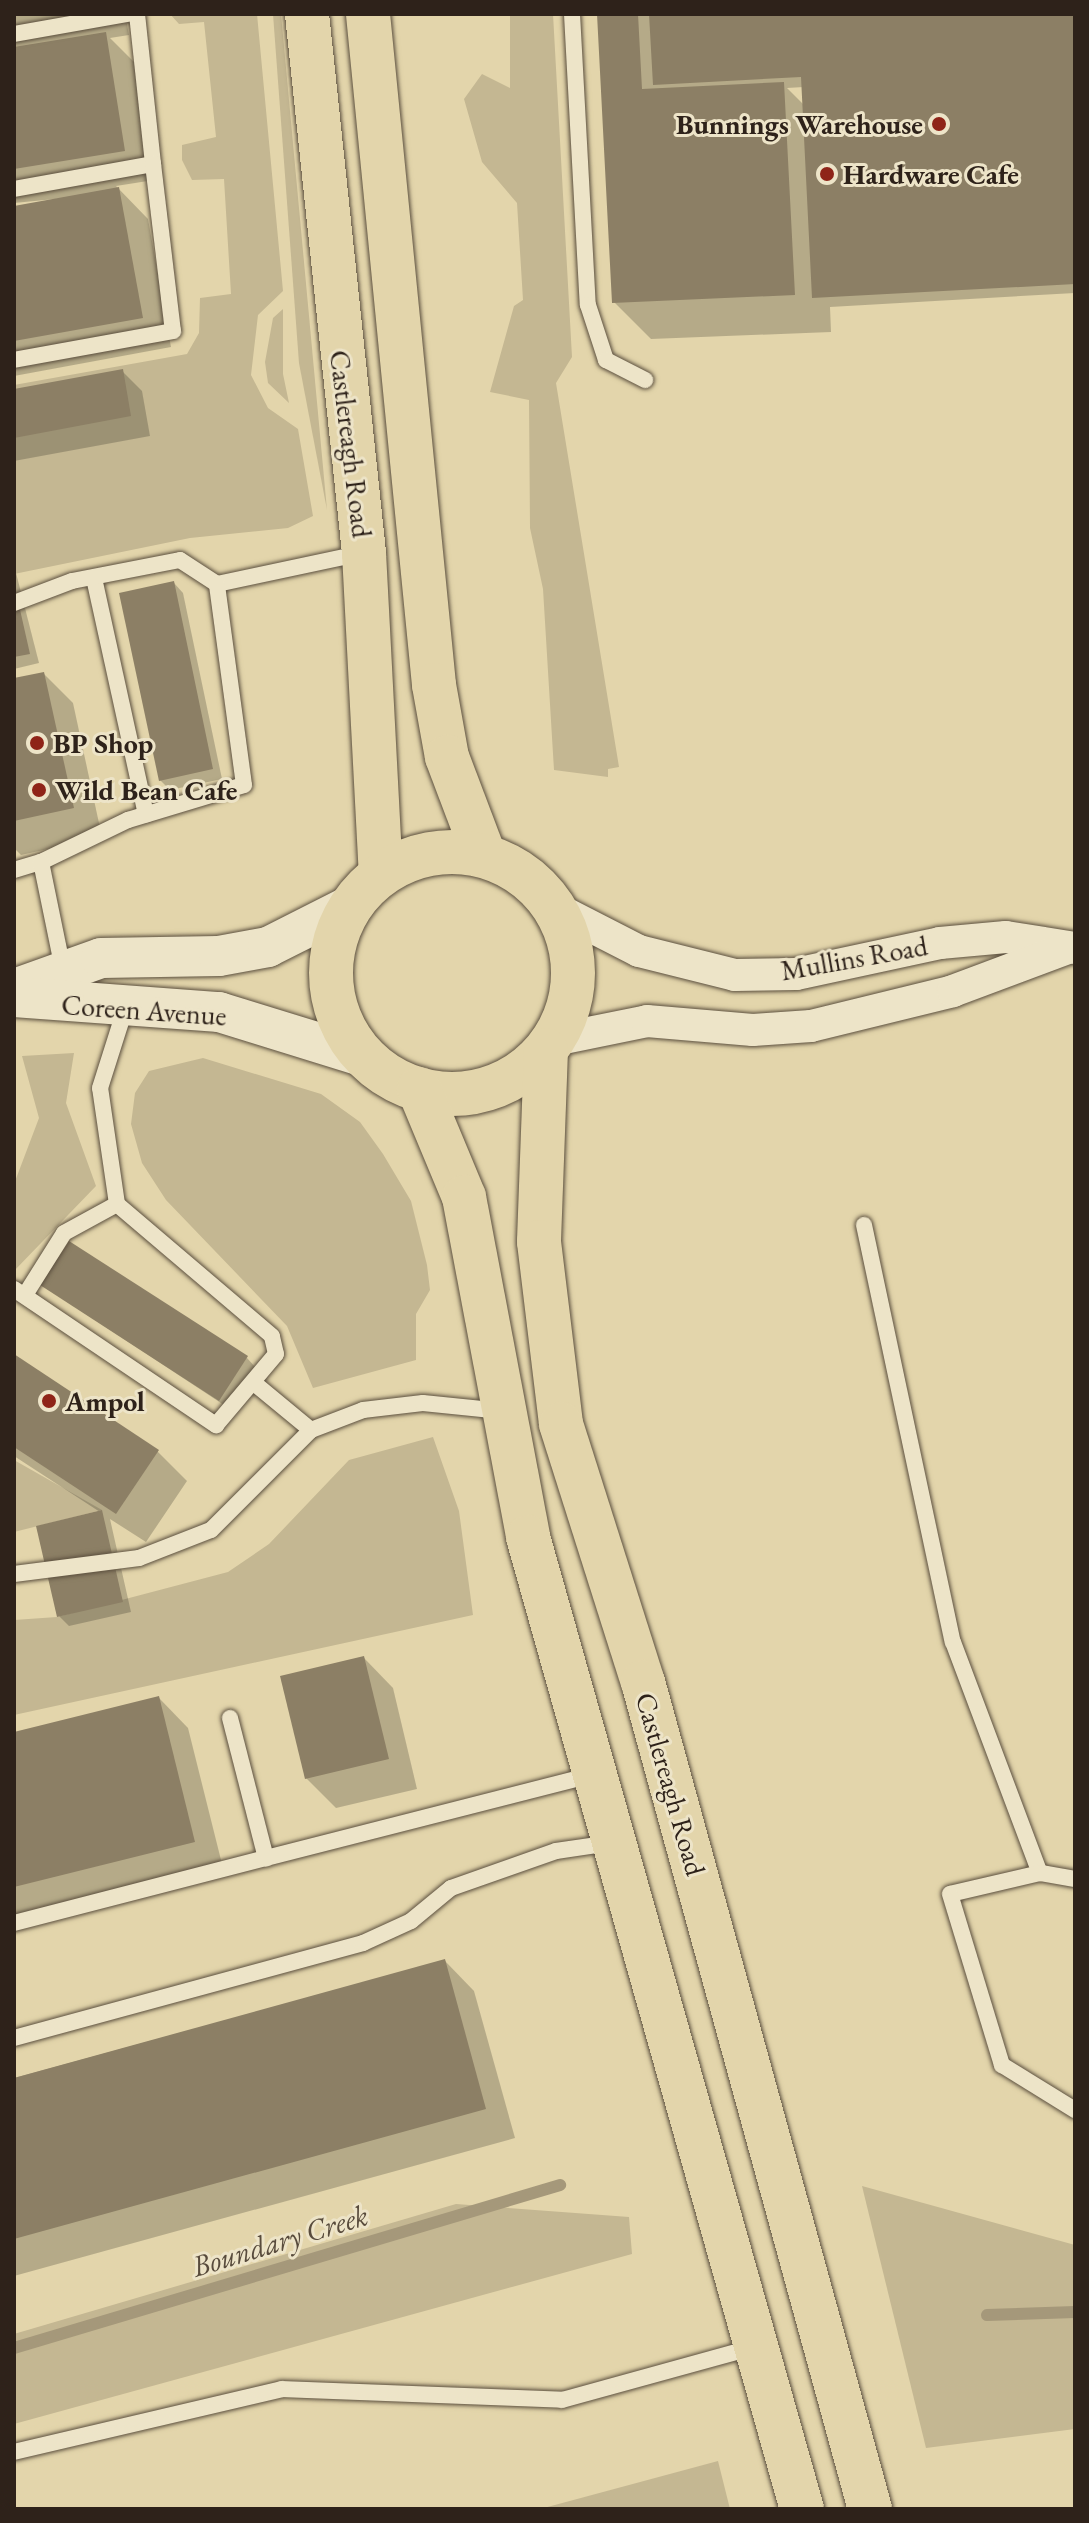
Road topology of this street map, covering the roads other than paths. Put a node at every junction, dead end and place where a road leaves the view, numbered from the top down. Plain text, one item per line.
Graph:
1 (128, 14) edge
2 (137, 14) edge
3 (307, 14) edge
4 (368, 14) edge
5 (572, 14) edge
6 (14, 34) edge
7 (153, 164) junction
8 (14, 189) edge
9 (14, 360) edge
10 (645, 380) dead end
11 (364, 553) junction
12 (94, 578) junction
13 (217, 584) junction
14 (14, 603) edge
15 (146, 814) junction
16 (484, 855) junction
17 (41, 862) junction
18 (14, 870) edge
19 (381, 874) junction
20 (351, 905) junction
21 (557, 909) junction
22 (1071, 948) edge
23 (63, 969) junction
24 (14, 989) edge
25 (14, 997) edge
26 (126, 1005) junction
27 (550, 1045) junction
28 (364, 1057) junction
29 (419, 1089) junction
30 (117, 1204) junction
31 (864, 1225) dead end
32 (20, 1292) edge
33 (254, 1383) junction
34 (502, 1411) junction
35 (311, 1430) junction
36 (14, 1574) edge
37 (230, 1718) dead end
38 (591, 1775) junction
39 (611, 1843) junction
40 (266, 1858) junction
41 (1040, 1873) junction
42 (1075, 1879) edge
43 (14, 1923) edge
44 (14, 2038) edge
45 (1075, 2110) edge
46 (756, 2346) junction
47 (14, 2452) edge
48 (802, 2509) edge
49 (870, 2509) edge

1 - 6 lane
2 - 7 lane
3 - 11 main road, Castlereagh Road
4 - 16 main road, Castlereagh Road
5 - 10 lane
7 - 8 lane
7 - 9 lane
11 - 13 lane
11 - 19 main road, Castlereagh Road
12 - 13 lane
12 - 14 lane
12 - 15 lane
13 - 15 lane
15 - 17 lane
16 - 19 main road
16 - 21 main road
17 - 18 lane
17 - 23 lane
19 - 20 main road
20 - 23 street, Coreen Avenue
20 - 28 main road
21 - 22 street, Mullins Road
21 - 27 main road
22 - 27 street, Mullins Road
23 - 24 street, Coreen Avenue
25 - 26 street, Coreen Avenue
26 - 28 street, Coreen Avenue
26 - 30 lane
27 - 29 main road
27 - 49 main road, Castlereagh Road
28 - 29 main road
29 - 34 main road
30 - 32 lane
30 - 33 lane
31 - 41 lane
32 - 33 lane
33 - 35 lane
34 - 35 lane
34 - 38 main road
35 - 36 lane
37 - 40 lane
38 - 39 main road
38 - 40 lane
39 - 44 lane
39 - 46 main road
40 - 43 lane
41 - 42 lane
41 - 45 lane
46 - 47 lane
46 - 48 main road

